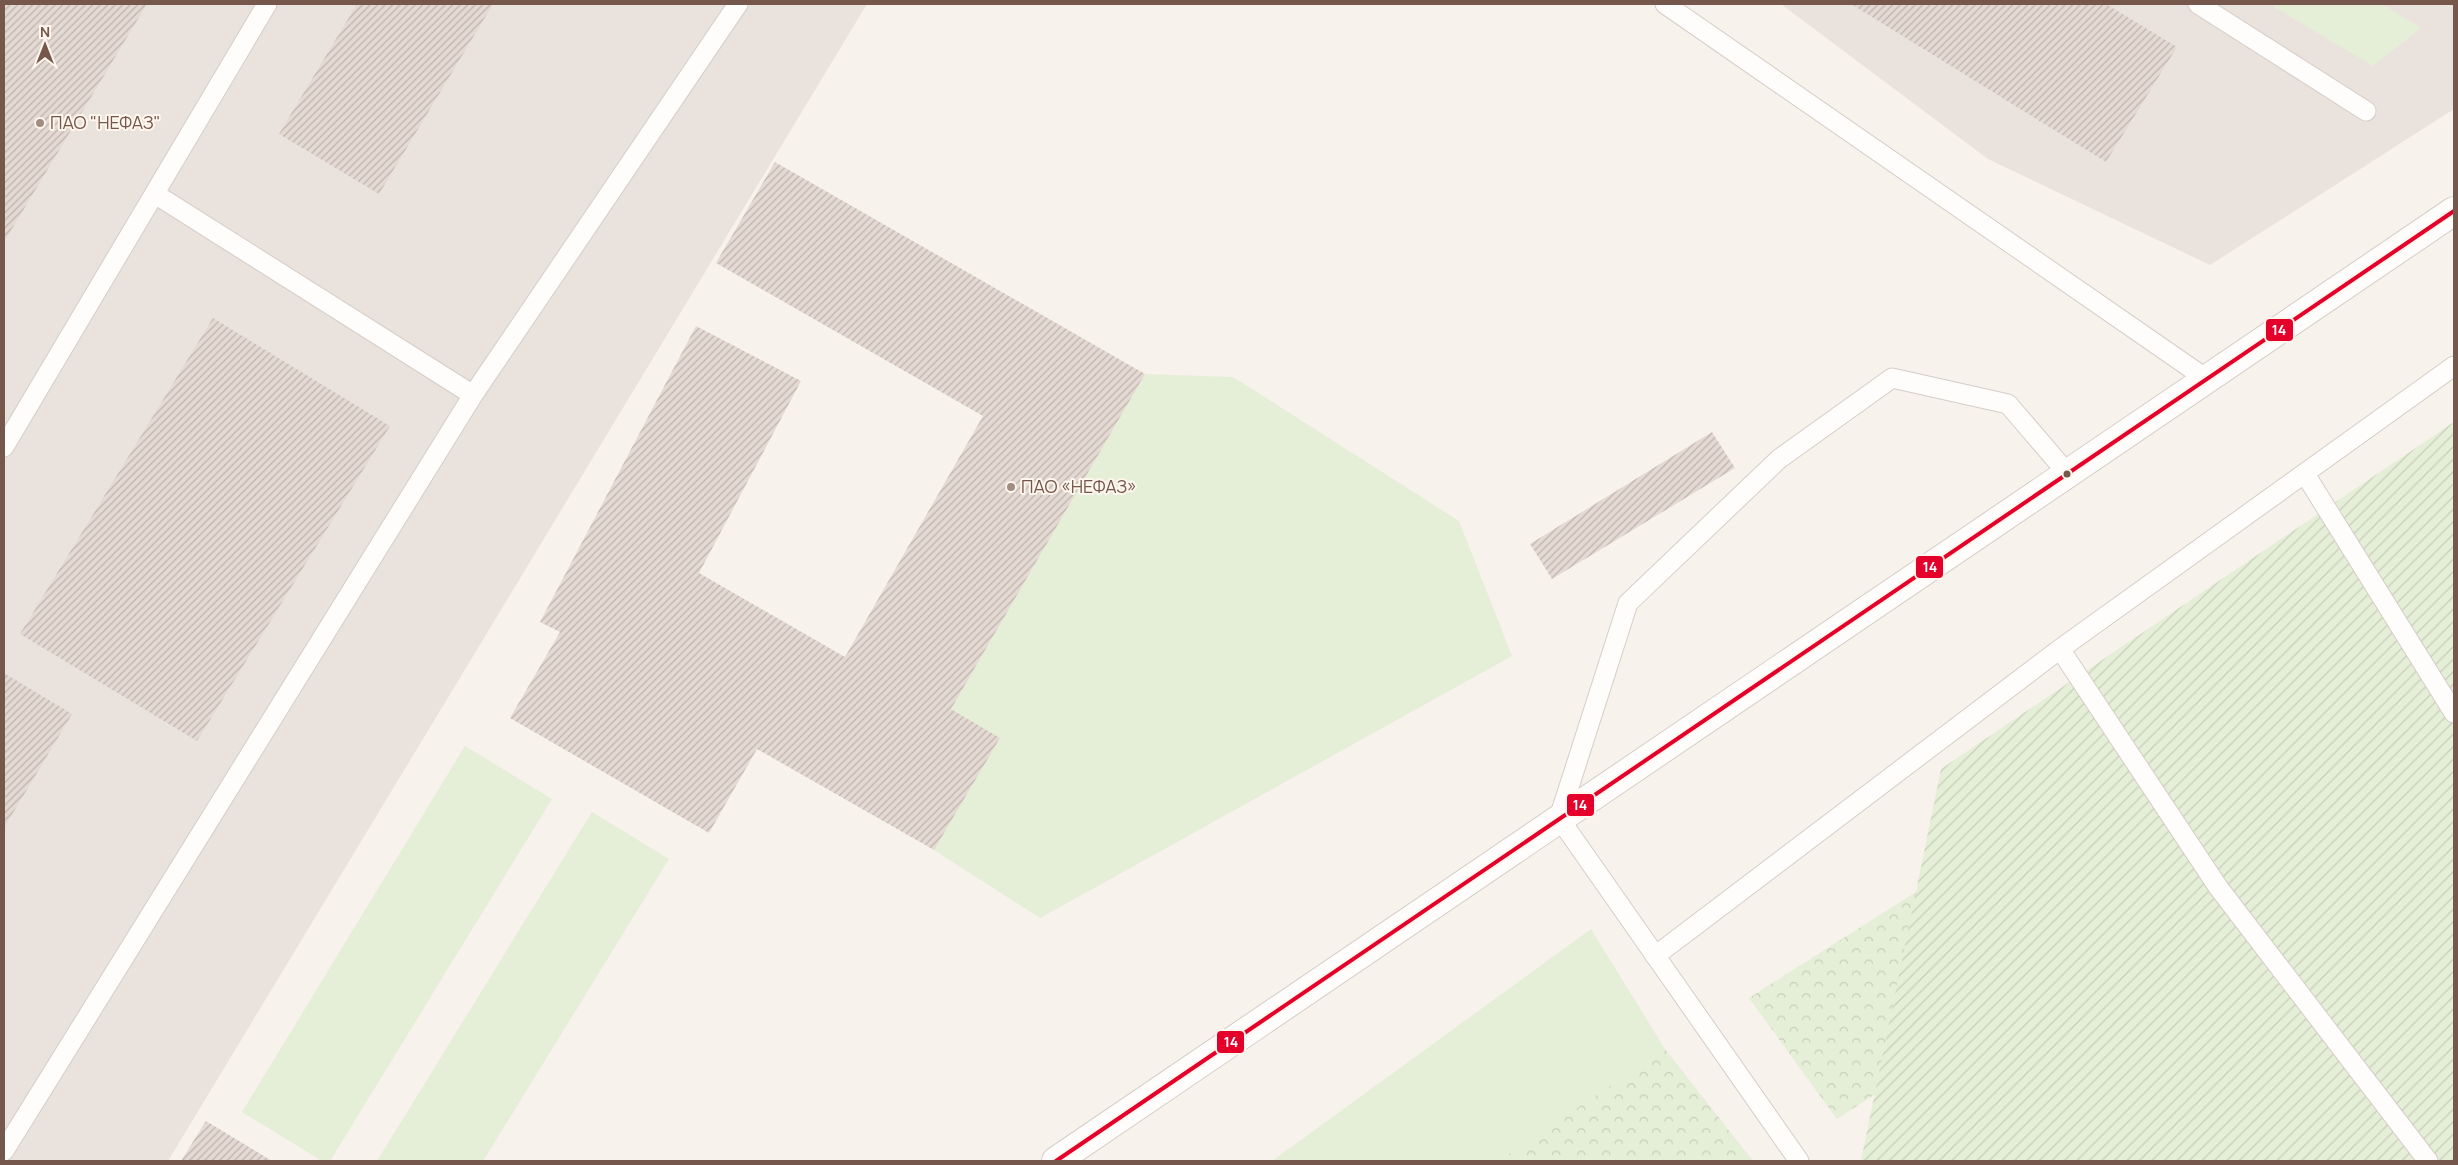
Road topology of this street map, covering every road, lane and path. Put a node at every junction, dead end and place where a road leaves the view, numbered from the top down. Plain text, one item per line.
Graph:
1 (267, 4) edge
2 (738, 4) edge
3 (1665, 4) edge
4 (2198, 4) edge
5 (2366, 111) dead end
6 (155, 194) junction
7 (2454, 211) edge
8 (2454, 366) edge
9 (2208, 380) junction
10 (473, 395) junction
11 (4, 447) edge
12 (2068, 474) junction
13 (2305, 474) junction
14 (2060, 649) junction
15 (2454, 713) edge
16 (1559, 818) junction
17 (1655, 956) junction
18 (4, 1151) edge
19 (1056, 1161) edge
20 (1799, 1161) edge
21 (2428, 1161) edge

1 - 6 lane
2 - 10 lane
3 - 9 lane
4 - 5 lane
6 - 10 lane
6 - 11 lane
7 - 9 main road
8 - 13 lane
9 - 12 main road
10 - 18 lane
12 - 16 main road
12 - 16 lane
13 - 14 lane
13 - 15 lane
14 - 17 lane
14 - 21 lane
16 - 17 lane
16 - 19 main road
17 - 20 lane

